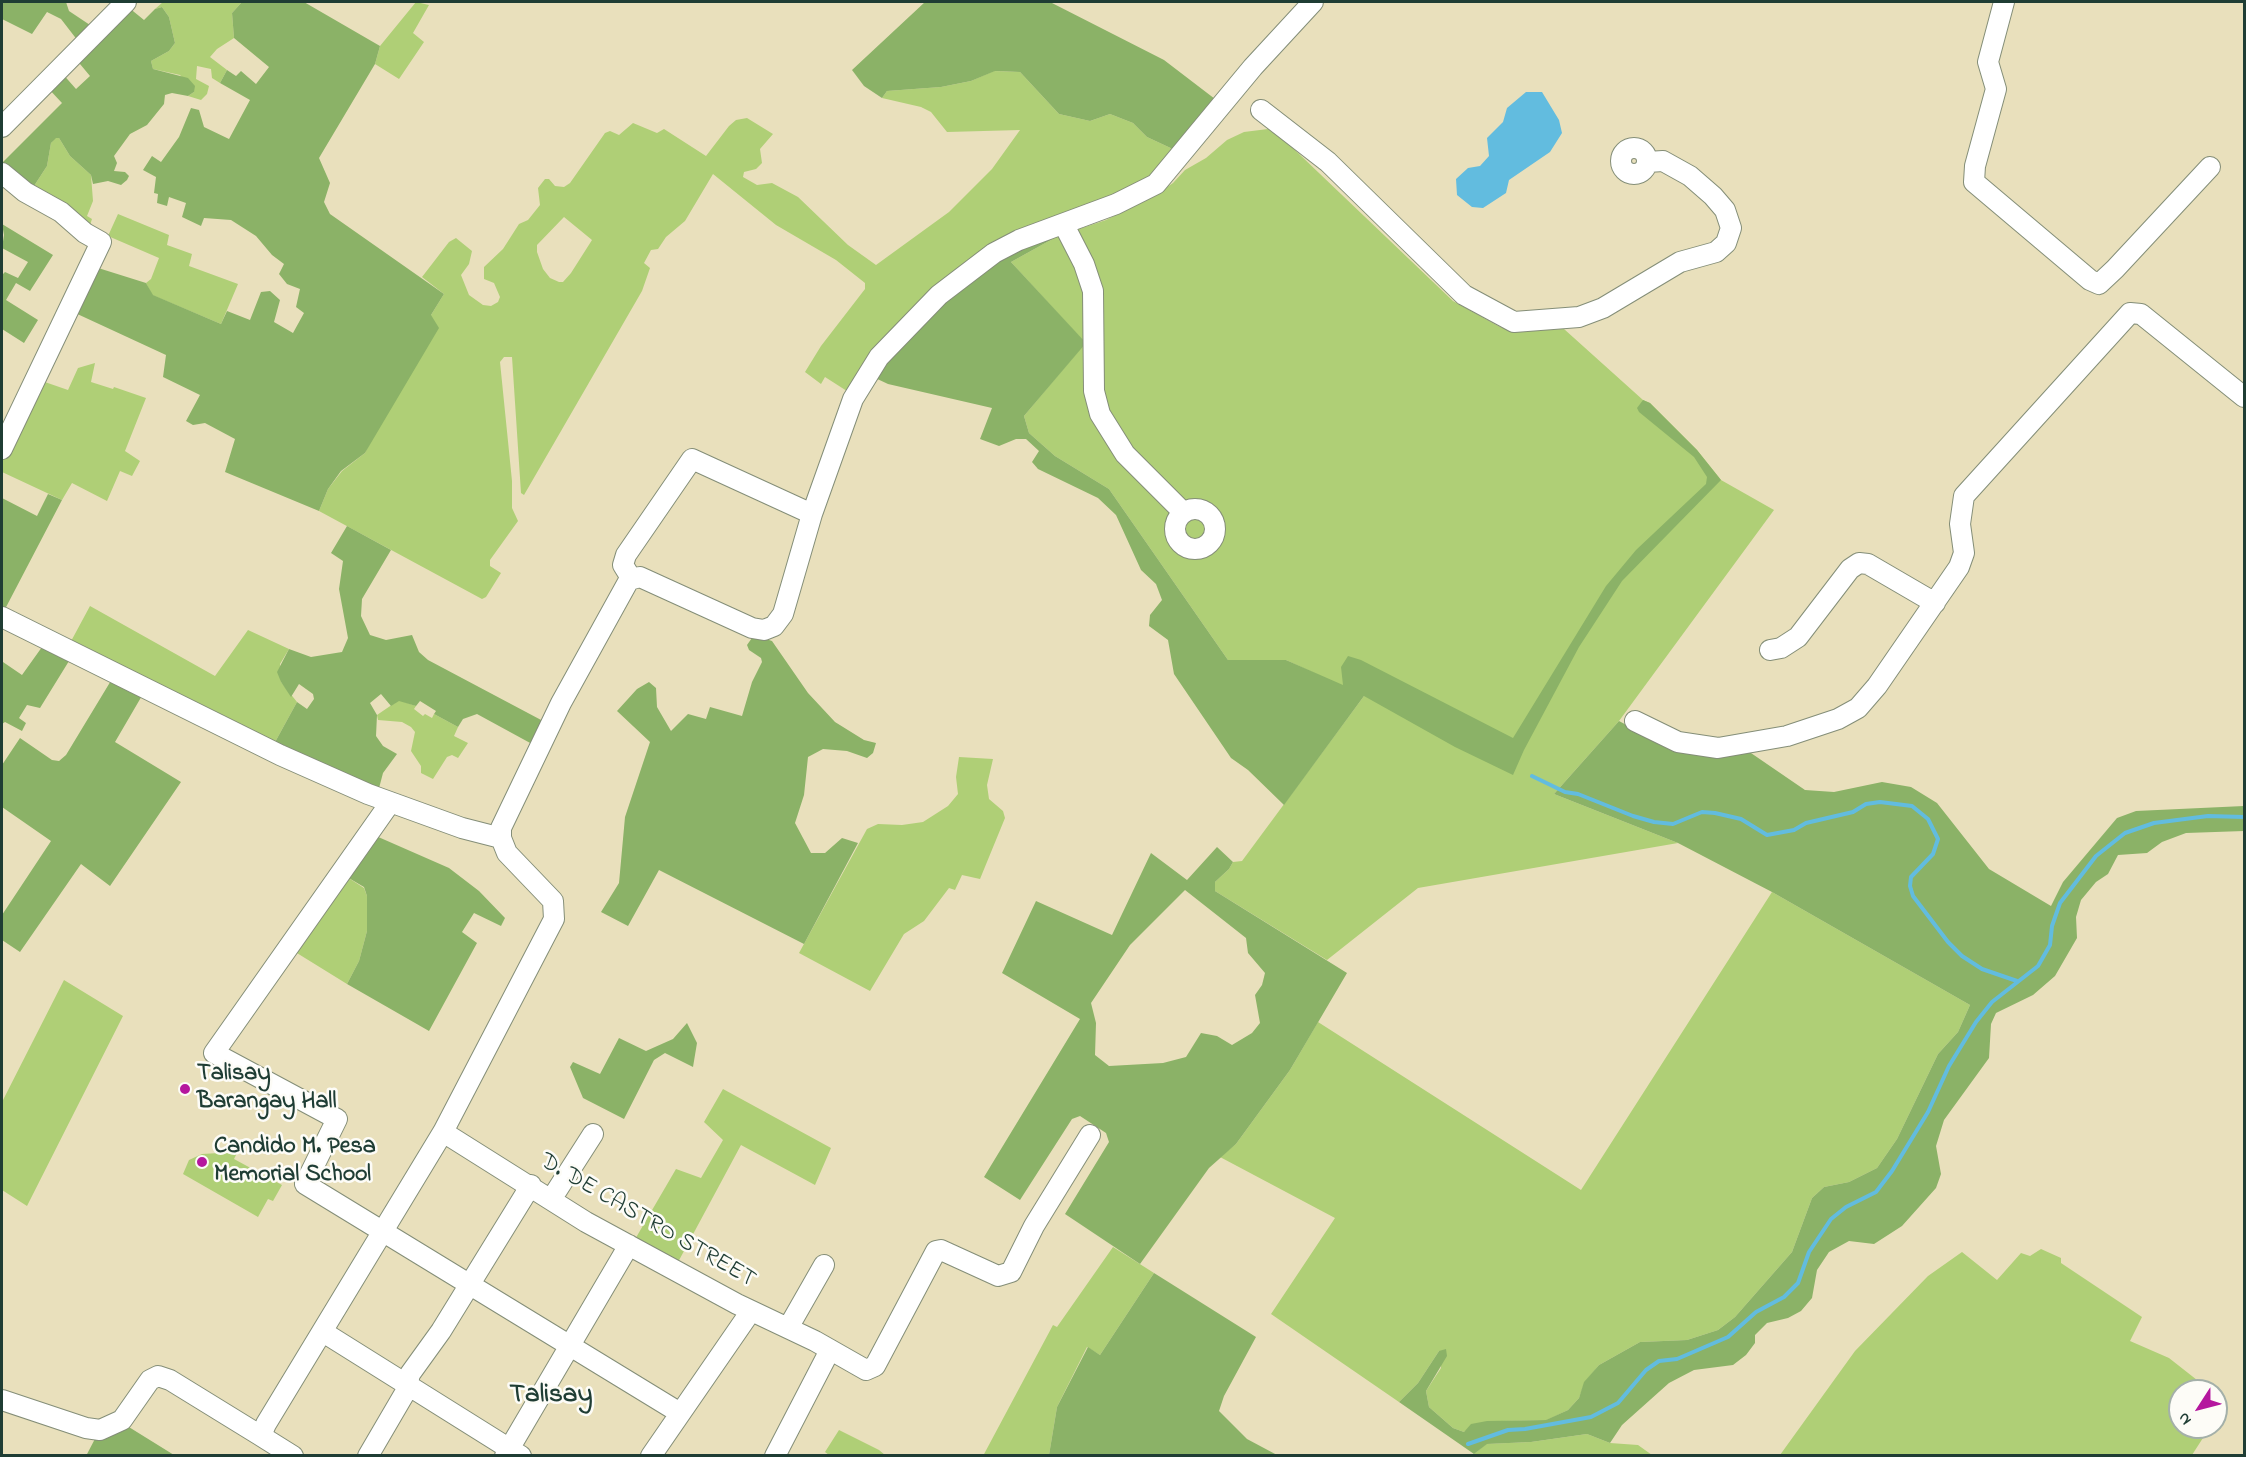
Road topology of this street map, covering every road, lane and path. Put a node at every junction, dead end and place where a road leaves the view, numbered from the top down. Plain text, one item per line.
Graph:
1 (126, 2) edge
2 (1313, 2) edge
3 (2004, 2) edge
4 (1236, 87) junction
5 (2, 127) edge
6 (1648, 162) dead end
7 (2210, 167) dead end
8 (2, 173) edge
9 (1064, 225) junction
10 (2244, 397) edge
11 (2, 449) edge
12 (1183, 512) dead end
13 (812, 514) junction
14 (631, 578) junction
15 (1935, 603) junction
16 (2, 617) edge
17 (1770, 650) dead end
18 (1635, 722) dead end
19 (390, 803) junction
20 (501, 838) junction
21 (442, 1132) junction
22 (593, 1134) dead end
23 (1090, 1135) dead end
24 (531, 1185) junction
25 (552, 1198) junction
26 (382, 1229) junction
27 (629, 1245) junction
28 (824, 1266) dead end
29 (470, 1284) junction
30 (751, 1311) junction
31 (788, 1328) junction
32 (323, 1332) junction
33 (572, 1346) junction
34 (830, 1350) junction
35 (408, 1383) junction
36 (2, 1400) edge
37 (680, 1413) junction
38 (261, 1436) junction
39 (512, 1453) edge
40 (293, 1455) edge
41 (368, 1455) edge
42 (651, 1455) edge
43 (775, 1455) edge

1 - 5 street
2 - 4 street
3 - 7 street
4 - 6 street
4 - 9 street
8 - 11 street
9 - 12 street
9 - 13 street
10 - 15 street
13 - 14 street
13 - 14 street
14 - 20 street
15 - 17 street
15 - 18 street
16 - 19 street
19 - 20 street
19 - 26 street
20 - 21 street
21 - 24 street, D. DE CASTRO STREET
21 - 26 street
22 - 25 street
23 - 34 street, D. DE CASTRO STREET
24 - 25 street, D. DE CASTRO STREET
24 - 29 street
25 - 27 street, D. DE CASTRO STREET
26 - 29 street
26 - 32 street
27 - 30 street, D. DE CASTRO STREET
27 - 33 street
28 - 31 street
29 - 33 street
29 - 35 street
30 - 31 street, D. DE CASTRO STREET
30 - 37 street
31 - 34 street, D. DE CASTRO STREET
32 - 35 street
32 - 38 street
33 - 37 street
33 - 39 street
34 - 43 street
35 - 39 street
35 - 41 street
36 - 38 street
37 - 42 street
38 - 40 street

